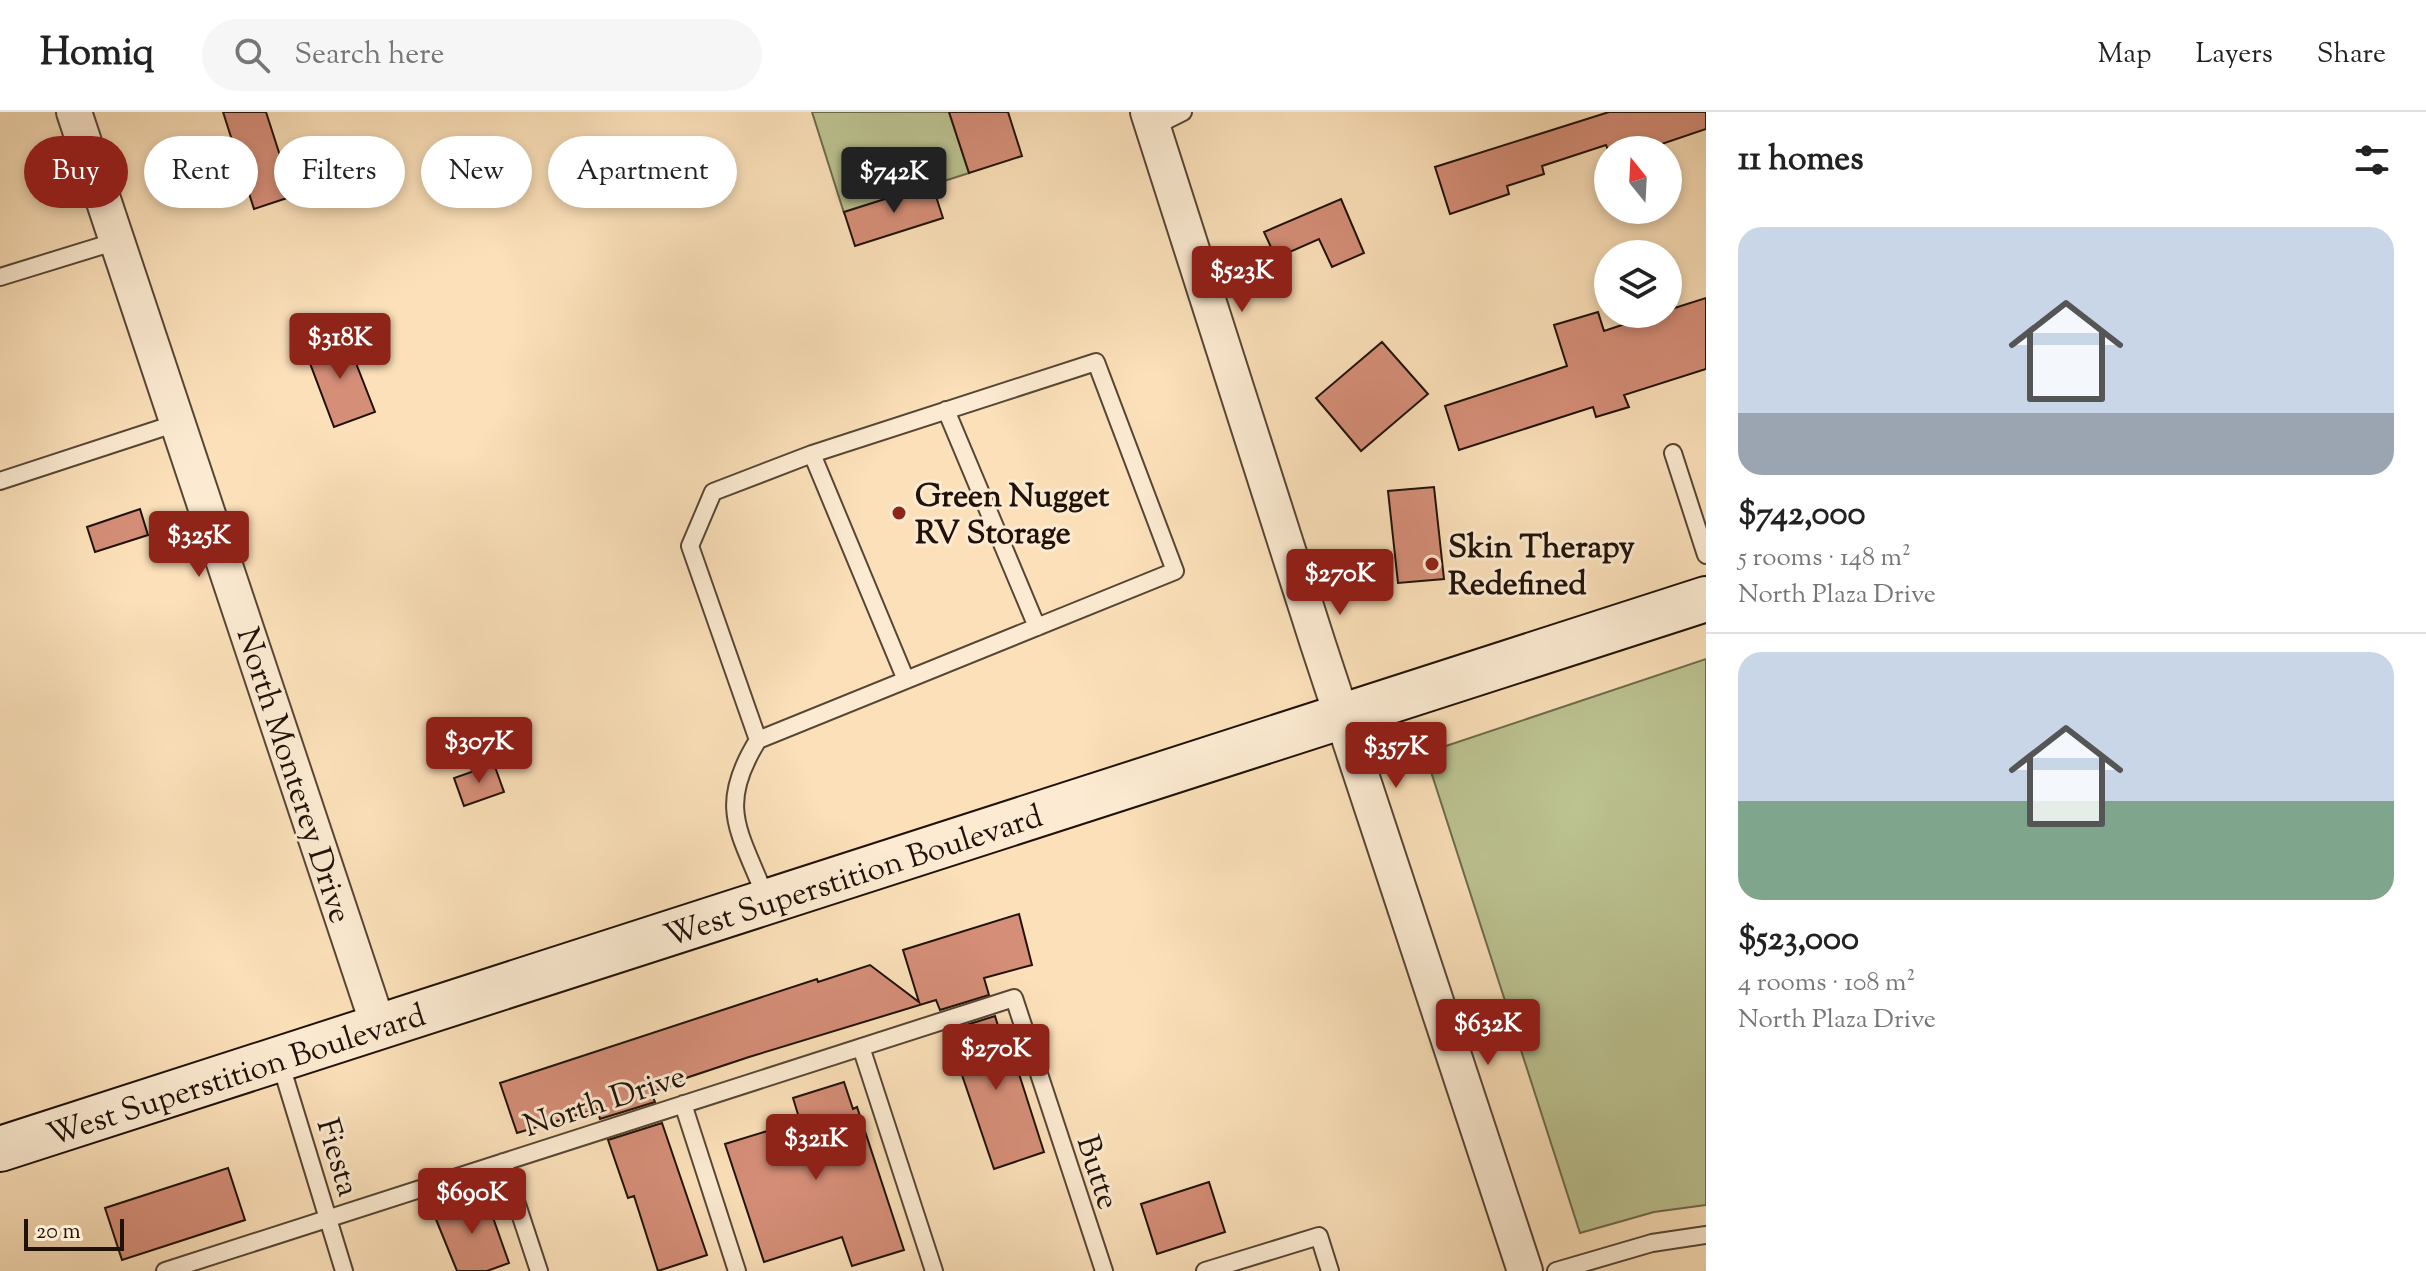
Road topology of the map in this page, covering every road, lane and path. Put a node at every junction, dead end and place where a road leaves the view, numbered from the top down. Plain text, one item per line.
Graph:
1 (74, 112) edge
2 (1183, 112) edge
3 (1150, 119) edge
4 (117, 241) junction
5 (0, 277) edge
6 (946, 410) junction
7 (177, 423) junction
8 (1673, 453) dead end
9 (812, 454) junction
10 (0, 481) edge
11 (1706, 555) edge
12 (1706, 599) edge
13 (1037, 627) junction
14 (906, 680) junction
15 (1342, 717) junction
16 (758, 740) junction
17 (768, 903) junction
18 (1014, 998) joint
19 (379, 1028) junction
20 (861, 1047) junction
21 (280, 1060) junction
22 (683, 1104) junction
23 (0, 1149) edge
24 (503, 1162) junction
25 (328, 1219) junction
26 (1706, 1235) edge
27 (165, 1271) edge
28 (344, 1271) edge
29 (539, 1271) edge
30 (737, 1271) edge
31 (934, 1271) edge
32 (1104, 1271) edge
33 (1205, 1271) edge
34 (1330, 1271) edge
35 (1525, 1271) edge
36 (1556, 1271) edge

1 - 4 street, North Monterey Drive
2 - 3 lane
3 - 15 street
4 - 5 lane
4 - 7 street, North Monterey Drive
6 - 9 lane
6 - 13 lane
6 - 13 lane
7 - 10 lane
7 - 19 street, North Monterey Drive
8 - 11 lane
9 - 14 lane
9 - 16 lane
12 - 15 main road, West Superstition Boulevard
13 - 14 lane
14 - 16 lane
15 - 17 main road, West Superstition Boulevard
15 - 35 street
16 - 17 lane
17 - 19 main road, West Superstition Boulevard
18 - 20 lane, North Drive
18 - 32 lane, Butte
19 - 21 main road, West Superstition Boulevard
20 - 22 lane, North Drive
20 - 31 lane
21 - 23 main road, West Superstition Boulevard
21 - 25 lane, Fiesta
22 - 24 lane, North Drive
22 - 30 lane
24 - 25 lane, North Drive
24 - 29 lane
25 - 27 lane, North Drive
25 - 28 lane, Fiesta
26 - 36 lane
33 - 34 lane

